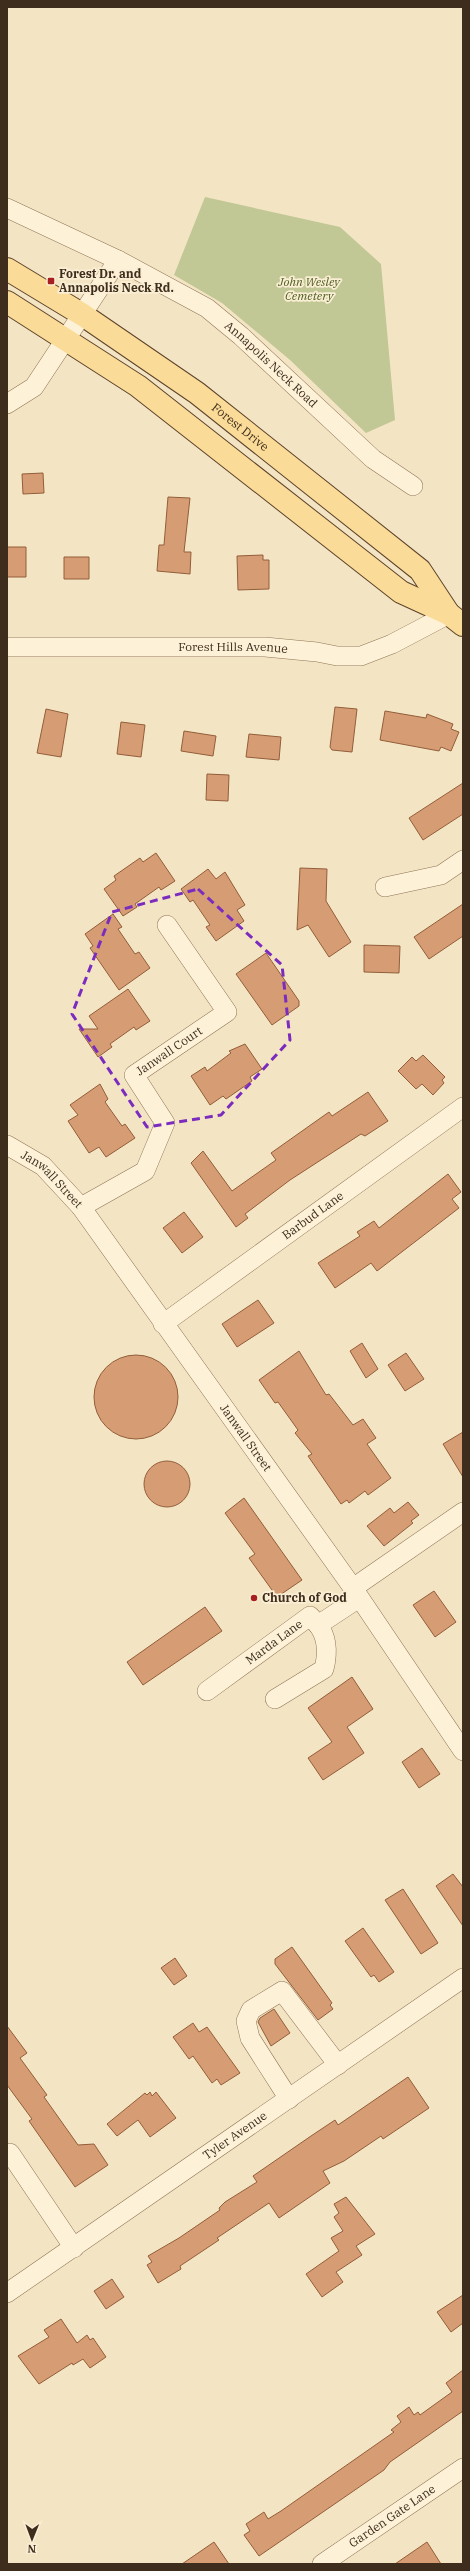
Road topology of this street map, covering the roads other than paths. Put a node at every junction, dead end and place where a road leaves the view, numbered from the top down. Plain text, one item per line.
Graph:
1 (7, 208) edge
2 (118, 260) junction
3 (7, 269) edge
4 (7, 302) edge
5 (83, 315) junction
6 (66, 339) junction
7 (7, 404) edge
8 (413, 486) dead end
9 (456, 620) edge
10 (7, 647) edge
11 (463, 860) edge
12 (385, 887) dead end
13 (167, 925) dead end
14 (463, 1107) edge
15 (7, 1145) edge
16 (81, 1207) junction
17 (163, 1324) junction
18 (463, 1512) edge
19 (356, 1593) junction
20 (318, 1625) junction
21 (207, 1691) dead end
22 (275, 1699) dead end
23 (463, 1751) edge
24 (463, 1978) edge
25 (338, 2065) junction
26 (289, 2098) junction
27 (10, 2153) dead end
28 (74, 2248) junction
29 (7, 2293) edge
30 (463, 2468) edge
31 (322, 2564) edge

1 - 2 street, Annapolis Neck Road
2 - 5 street
2 - 8 street, Annapolis Neck Road
3 - 5 main road, Forest Drive
4 - 6 main road
5 - 6 street
5 - 9 main road, Forest Drive
6 - 7 street
6 - 9 main road
9 - 10 street, Forest Hills Avenue
11 - 12 street
13 - 16 street, Janwall Court
14 - 17 street, Barbud Lane
15 - 16 street, Janwall Street
16 - 17 street, Janwall Street
17 - 19 street, Janwall Street
18 - 19 street, Marda Lane
19 - 20 street, Marda Lane
19 - 23 street, Janwall Street
20 - 21 street, Marda Lane
20 - 22 street
24 - 25 street, Tyler Avenue
25 - 26 street, Tyler Avenue
25 - 26 street
26 - 28 street, Tyler Avenue
27 - 28 street
28 - 29 street, Tyler Avenue
30 - 31 street, Garden Gate Lane

